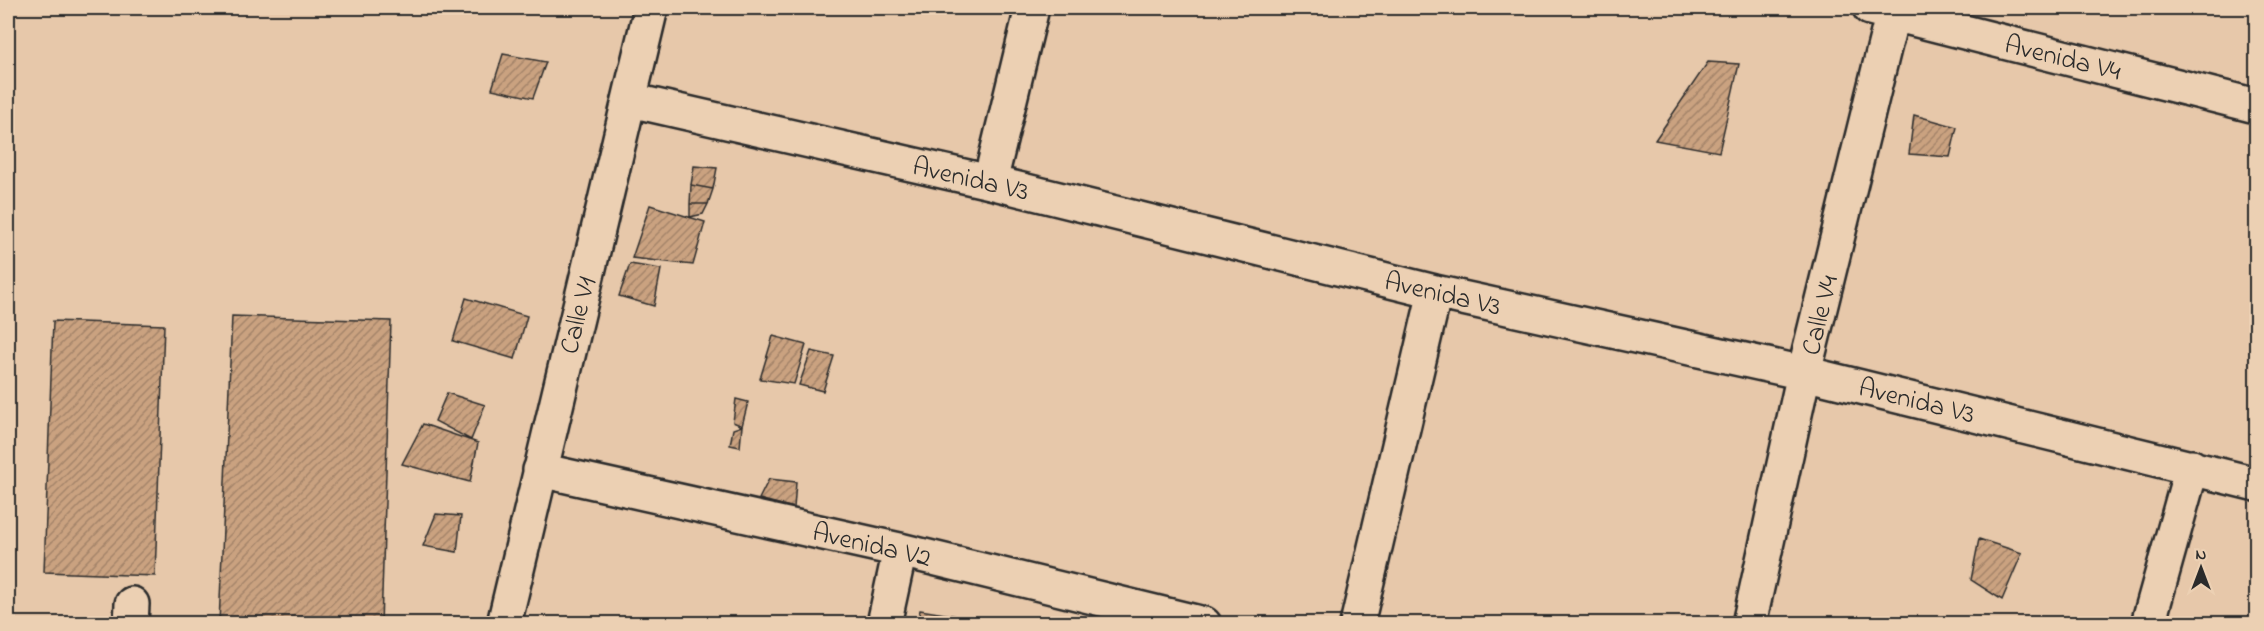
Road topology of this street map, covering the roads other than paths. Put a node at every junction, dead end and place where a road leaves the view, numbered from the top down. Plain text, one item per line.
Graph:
1 (651, 8) edge
2 (1032, 8) edge
3 (1886, 9) edge
4 (630, 100) junction
5 (2256, 106) edge
6 (990, 182) junction
7 (1435, 292) junction
8 (1804, 373) junction
9 (2192, 467) junction
10 (540, 470) junction
11 (2256, 484) edge
12 (900, 550) junction
13 (504, 624) edge
14 (884, 624) edge
15 (1204, 624) edge
16 (1357, 624) edge
17 (1749, 624) edge
18 (2148, 624) edge

1 - 4 street, Calle V1
2 - 6 street
3 - 5 street, Avenida V4
3 - 8 street, Calle V4
4 - 6 street, Avenida V3
4 - 10 street, Calle V1
6 - 7 street, Avenida V3
7 - 8 street, Avenida V3
7 - 16 street
8 - 9 street, Avenida V3
8 - 17 street, Calle V4
9 - 11 street, Avenida V3
9 - 18 street
10 - 12 street, Avenida V2
10 - 13 street, Calle V1
12 - 14 street
12 - 15 street, Avenida V2

